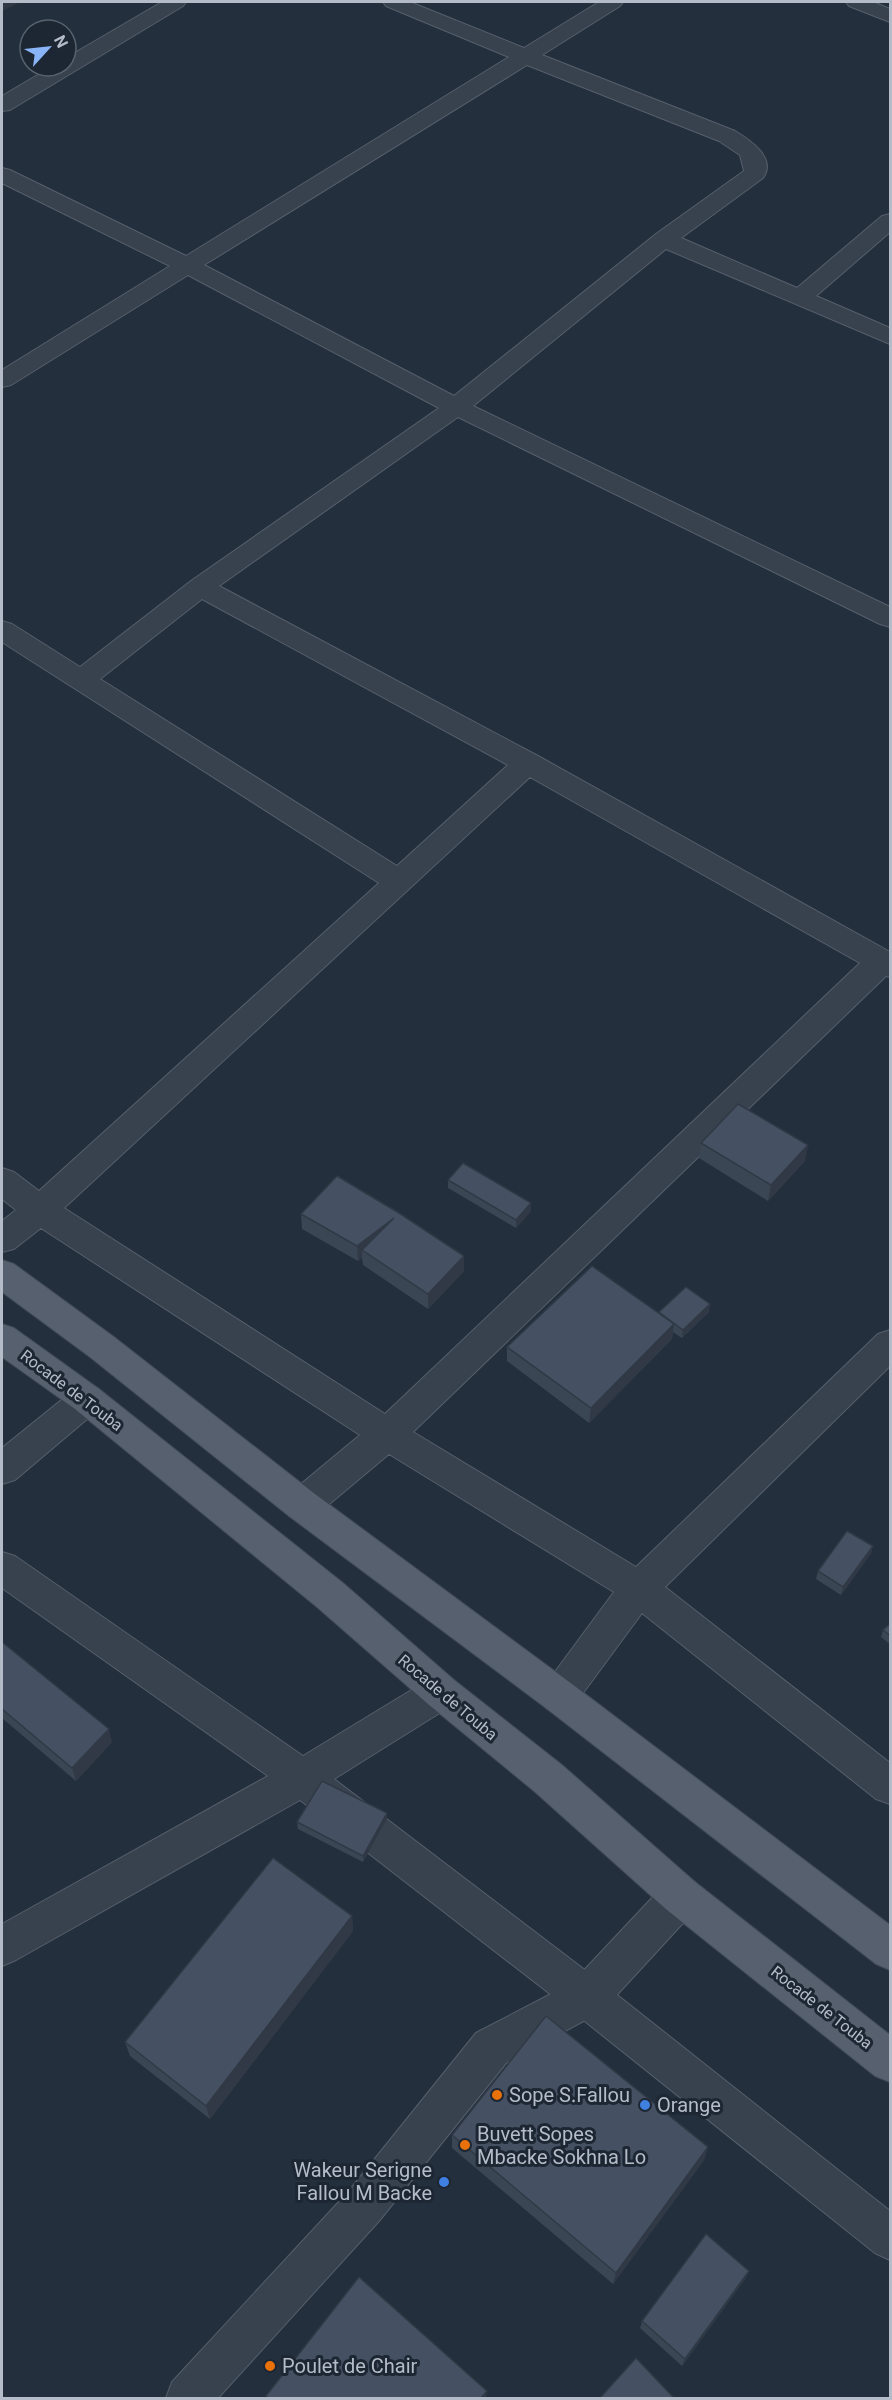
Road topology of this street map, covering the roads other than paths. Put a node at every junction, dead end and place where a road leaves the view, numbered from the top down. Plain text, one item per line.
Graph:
1 (175, 2) edge
2 (393, 2) edge
3 (613, 2) edge
4 (856, 2) edge
5 (891, 16) edge
6 (524, 56) junction
7 (2, 105) edge
8 (2, 176) edge
9 (891, 221) edge
10 (664, 239) junction
11 (186, 265) junction
12 (799, 298) junction
13 (891, 337) edge
14 (2, 380) edge
15 (456, 407) junction
16 (200, 587) junction
17 (891, 618) edge
18 (2, 630) edge
19 (82, 679) junction
20 (528, 763) junction
21 (400, 882) junction
22 (886, 963) edge
23 (2, 1182) edge
24 (40, 1210) junction
25 (2, 1239) edge
26 (2, 1274) edge
27 (2, 1338) edge
28 (891, 1344) edge
29 (87, 1399) junction
30 (387, 1434) junction
31 (2, 1469) edge
32 (302, 1505) junction
33 (2, 1568) edge
34 (639, 1588) junction
35 (441, 1692) junction
36 (559, 1696) junction
37 (302, 1778) junction
38 (891, 1786) edge
39 (681, 1896) junction
40 (2, 1946) edge
41 (891, 1950) edge
42 (587, 1996) junction
43 (891, 2061) edge
44 (891, 2238) edge
45 (188, 2398) edge

1 - 7 street
2 - 6 street
3 - 6 street
4 - 5 street
6 - 10 street
6 - 11 street
8 - 11 street
9 - 12 street
10 - 12 street
10 - 15 street
11 - 14 street
11 - 15 street
12 - 13 street
15 - 16 street
15 - 17 street
16 - 19 street
16 - 20 street
18 - 19 street
19 - 21 street
20 - 21 street
20 - 22 street
21 - 24 street
22 - 30 street
23 - 24 street
24 - 25 street
24 - 30 street
26 - 32 main road
27 - 29 main road, Rocade de Touba
28 - 34 street
29 - 31 street
29 - 35 main road, Rocade de Touba
30 - 32 street
30 - 34 street
32 - 36 main road
33 - 37 street
34 - 36 street
34 - 38 street
35 - 37 street
35 - 39 main road, Rocade de Touba
36 - 41 main road
37 - 40 street
37 - 42 street
39 - 42 street
39 - 43 main road, Rocade de Touba
42 - 44 street
42 - 45 street

